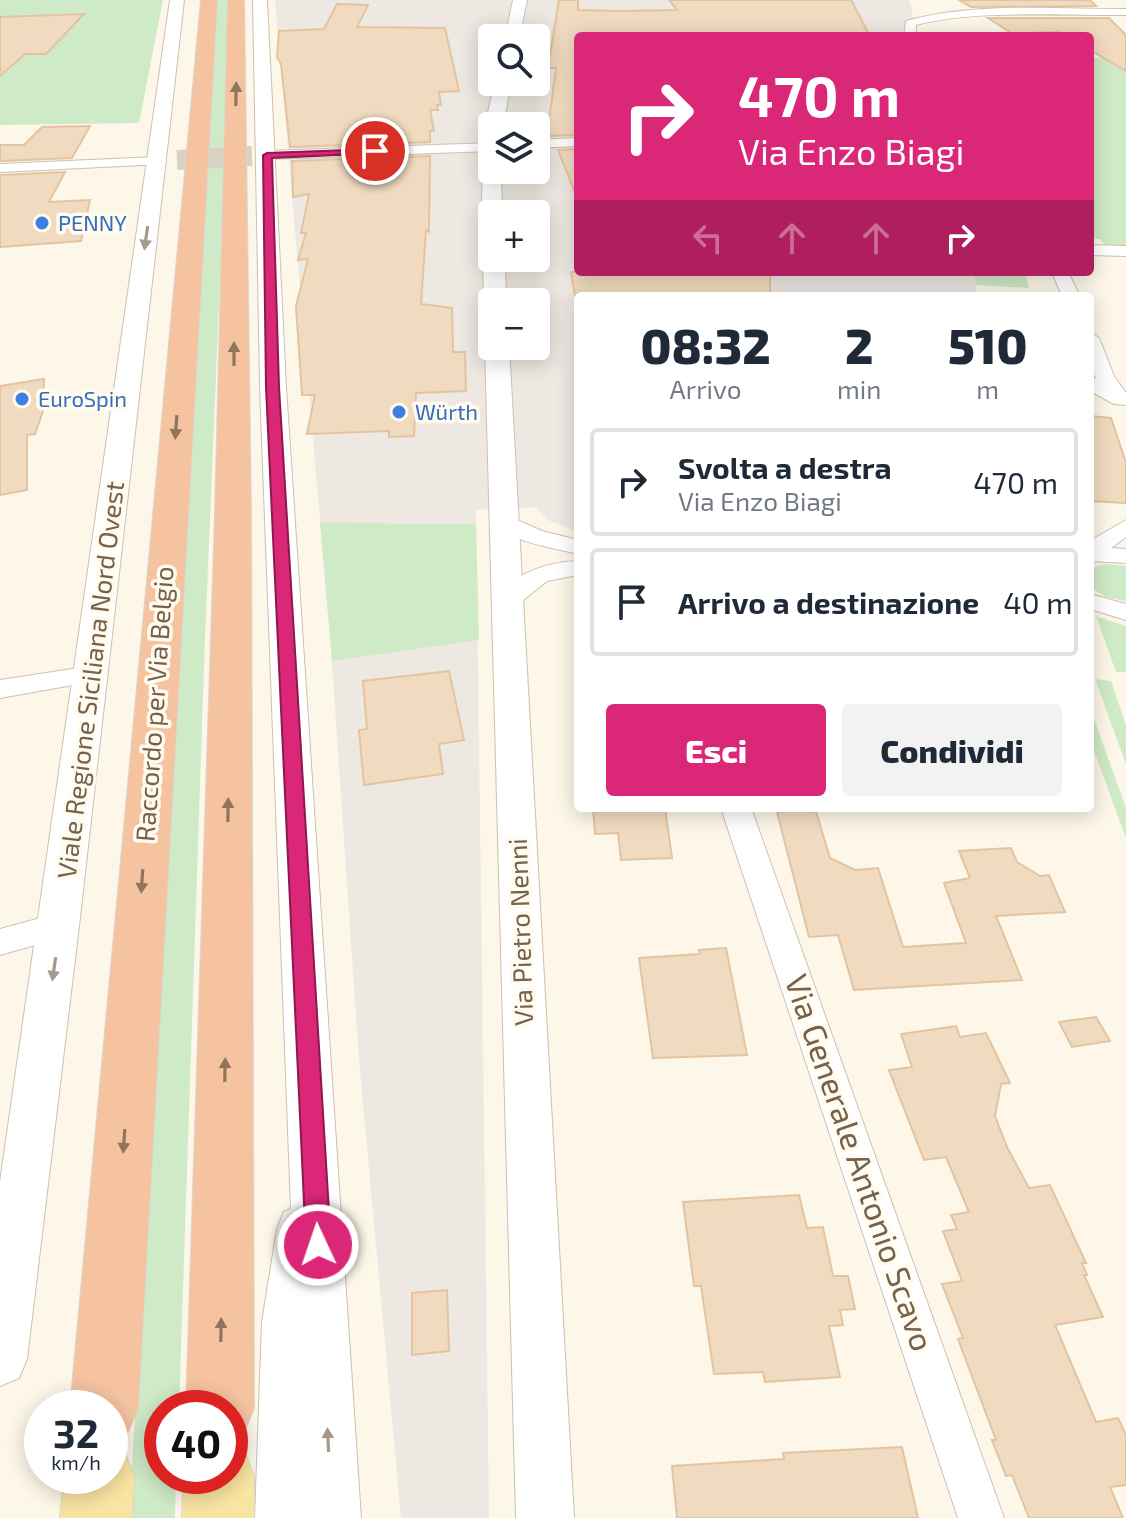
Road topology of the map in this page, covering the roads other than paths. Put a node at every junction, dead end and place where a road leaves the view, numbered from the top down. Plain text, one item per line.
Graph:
1 (177, 0) edge
2 (209, 0) edge
3 (236, 0) edge
4 (260, 0) edge
5 (520, 0) edge
6 (940, 0) edge
7 (1126, 12) edge
8 (947, 17) junction
9 (515, 24) edge
10 (909, 32) edge
11 (574, 142) edge
12 (550, 143) edge
13 (478, 148) edge
14 (260, 156) junction
15 (167, 161) junction
16 (0, 168) edge
17 (1118, 250) edge
18 (1094, 251) edge
19 (1094, 349) edge
20 (498, 360) edge
21 (1094, 385) edge
22 (1124, 403) edge
23 (1126, 527) edge
24 (505, 539) junction
25 (1094, 550) edge
26 (1094, 553) edge
27 (574, 556) edge
28 (1126, 556) edge
29 (574, 557) edge
30 (574, 558) edge
31 (507, 601) junction
32 (1094, 602) edge
33 (1126, 612) edge
34 (92, 674) junction
35 (0, 689) edge
36 (737, 812) edge
37 (59, 926) junction
38 (0, 942) edge
39 (314, 1154) junction
40 (11, 1200) edge
41 (0, 1359) edge
42 (105, 1390) edge
43 (220, 1390) edge
44 (98, 1494) edge
45 (219, 1494) edge
46 (96, 1518) edge
47 (218, 1518) edge
48 (284, 1518) edge
49 (332, 1518) edge
50 (545, 1518) edge
51 (981, 1518) edge

1 - 15 street, Viale Regione Siciliana Nord Ovest
2 -> 42 highway, Raccordo per Via Belgio
43 -> 3 highway
4 - 14 street
5 - 9 street
6 - 8 street
7 - 8 street
8 - 10 street
11 - 12 street
13 - 14 street
14 - 39 street
15 - 16 street
15 -> 34 street, Viale Regione Siciliana Nord Ovest
17 - 18 street
19 - 22 street
20 - 24 street, Via Pietro Nenni
21 - 22 street
23 - 25 street
24 - 27 street
24 - 29 street
24 - 31 street, Via Pietro Nenni
26 - 28 street
30 - 31 street
31 - 50 street, Via Pietro Nenni
32 - 33 street
34 - 35 street
34 - 37 street, Viale Regione Siciliana Nord Ovest
36 - 51 street, Via Generale Antonio Scavo
37 - 38 street
37 -> 40 street, Viale Regione Siciliana Nord Ovest
39 - 48 street
49 -> 39 street
40 - 41 street, Viale Regione Siciliana Nord Ovest
44 - 46 main road
45 - 47 main road

